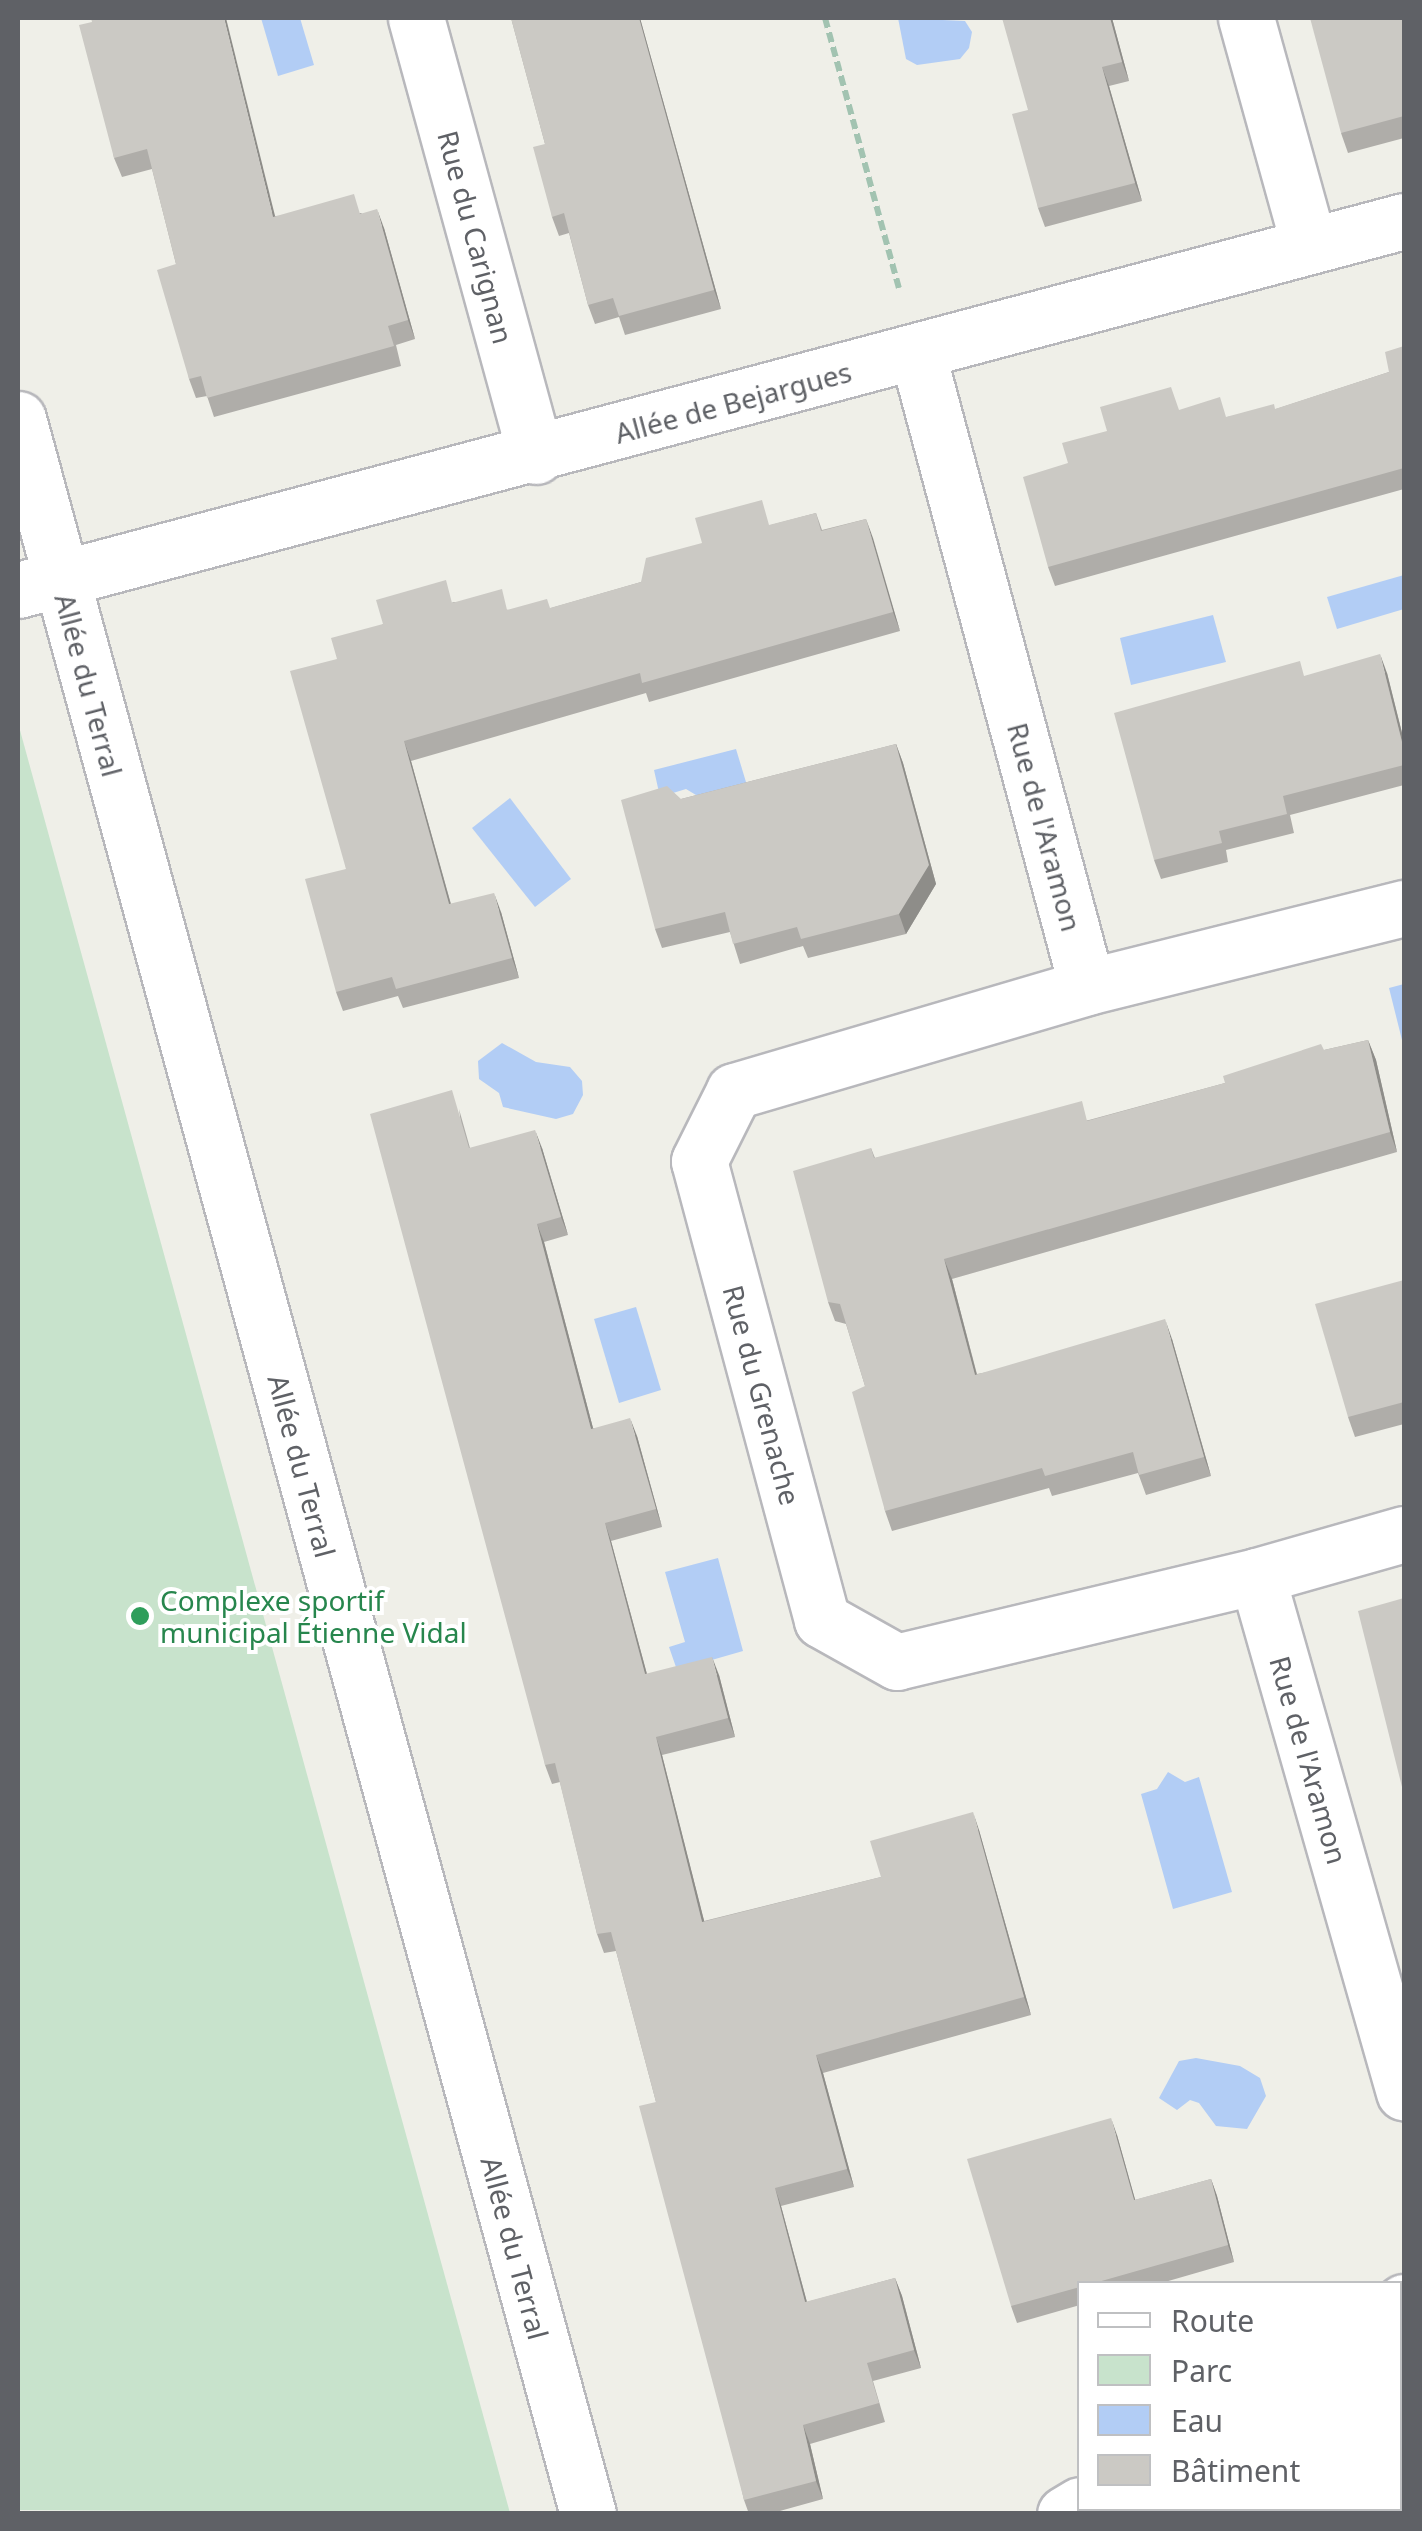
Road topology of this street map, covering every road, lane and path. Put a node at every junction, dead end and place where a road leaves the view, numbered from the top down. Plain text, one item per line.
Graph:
1 (416, 18) edge
2 (825, 18) edge
3 (1246, 18) edge
4 (1404, 222) edge
5 (1308, 245) junction
6 (917, 352) junction
7 (18, 419) edge
8 (536, 456) junction
9 (39, 584) edge
10 (1404, 908) edge
11 (1088, 987) junction
12 (1404, 1534) edge
13 (1257, 1576) junction
14 (1404, 2092) edge
15 (588, 2514) edge

1 - 8 street, Rue du Carignan
2 - 6 path
3 - 5 street
4 - 5 street, Allée de Bejargues
5 - 6 street, Allée de Bejargues
6 - 8 street, Allée de Bejargues
6 - 11 street, Rue de l'Aramon
7 - 9 street, Allée du Terral
8 - 9 street, Allée de Bejargues
9 - 15 street, Allée du Terral
10 - 11 street
11 - 13 street, Rue du Grenache
12 - 13 street
13 - 14 street, Rue de l'Aramon

